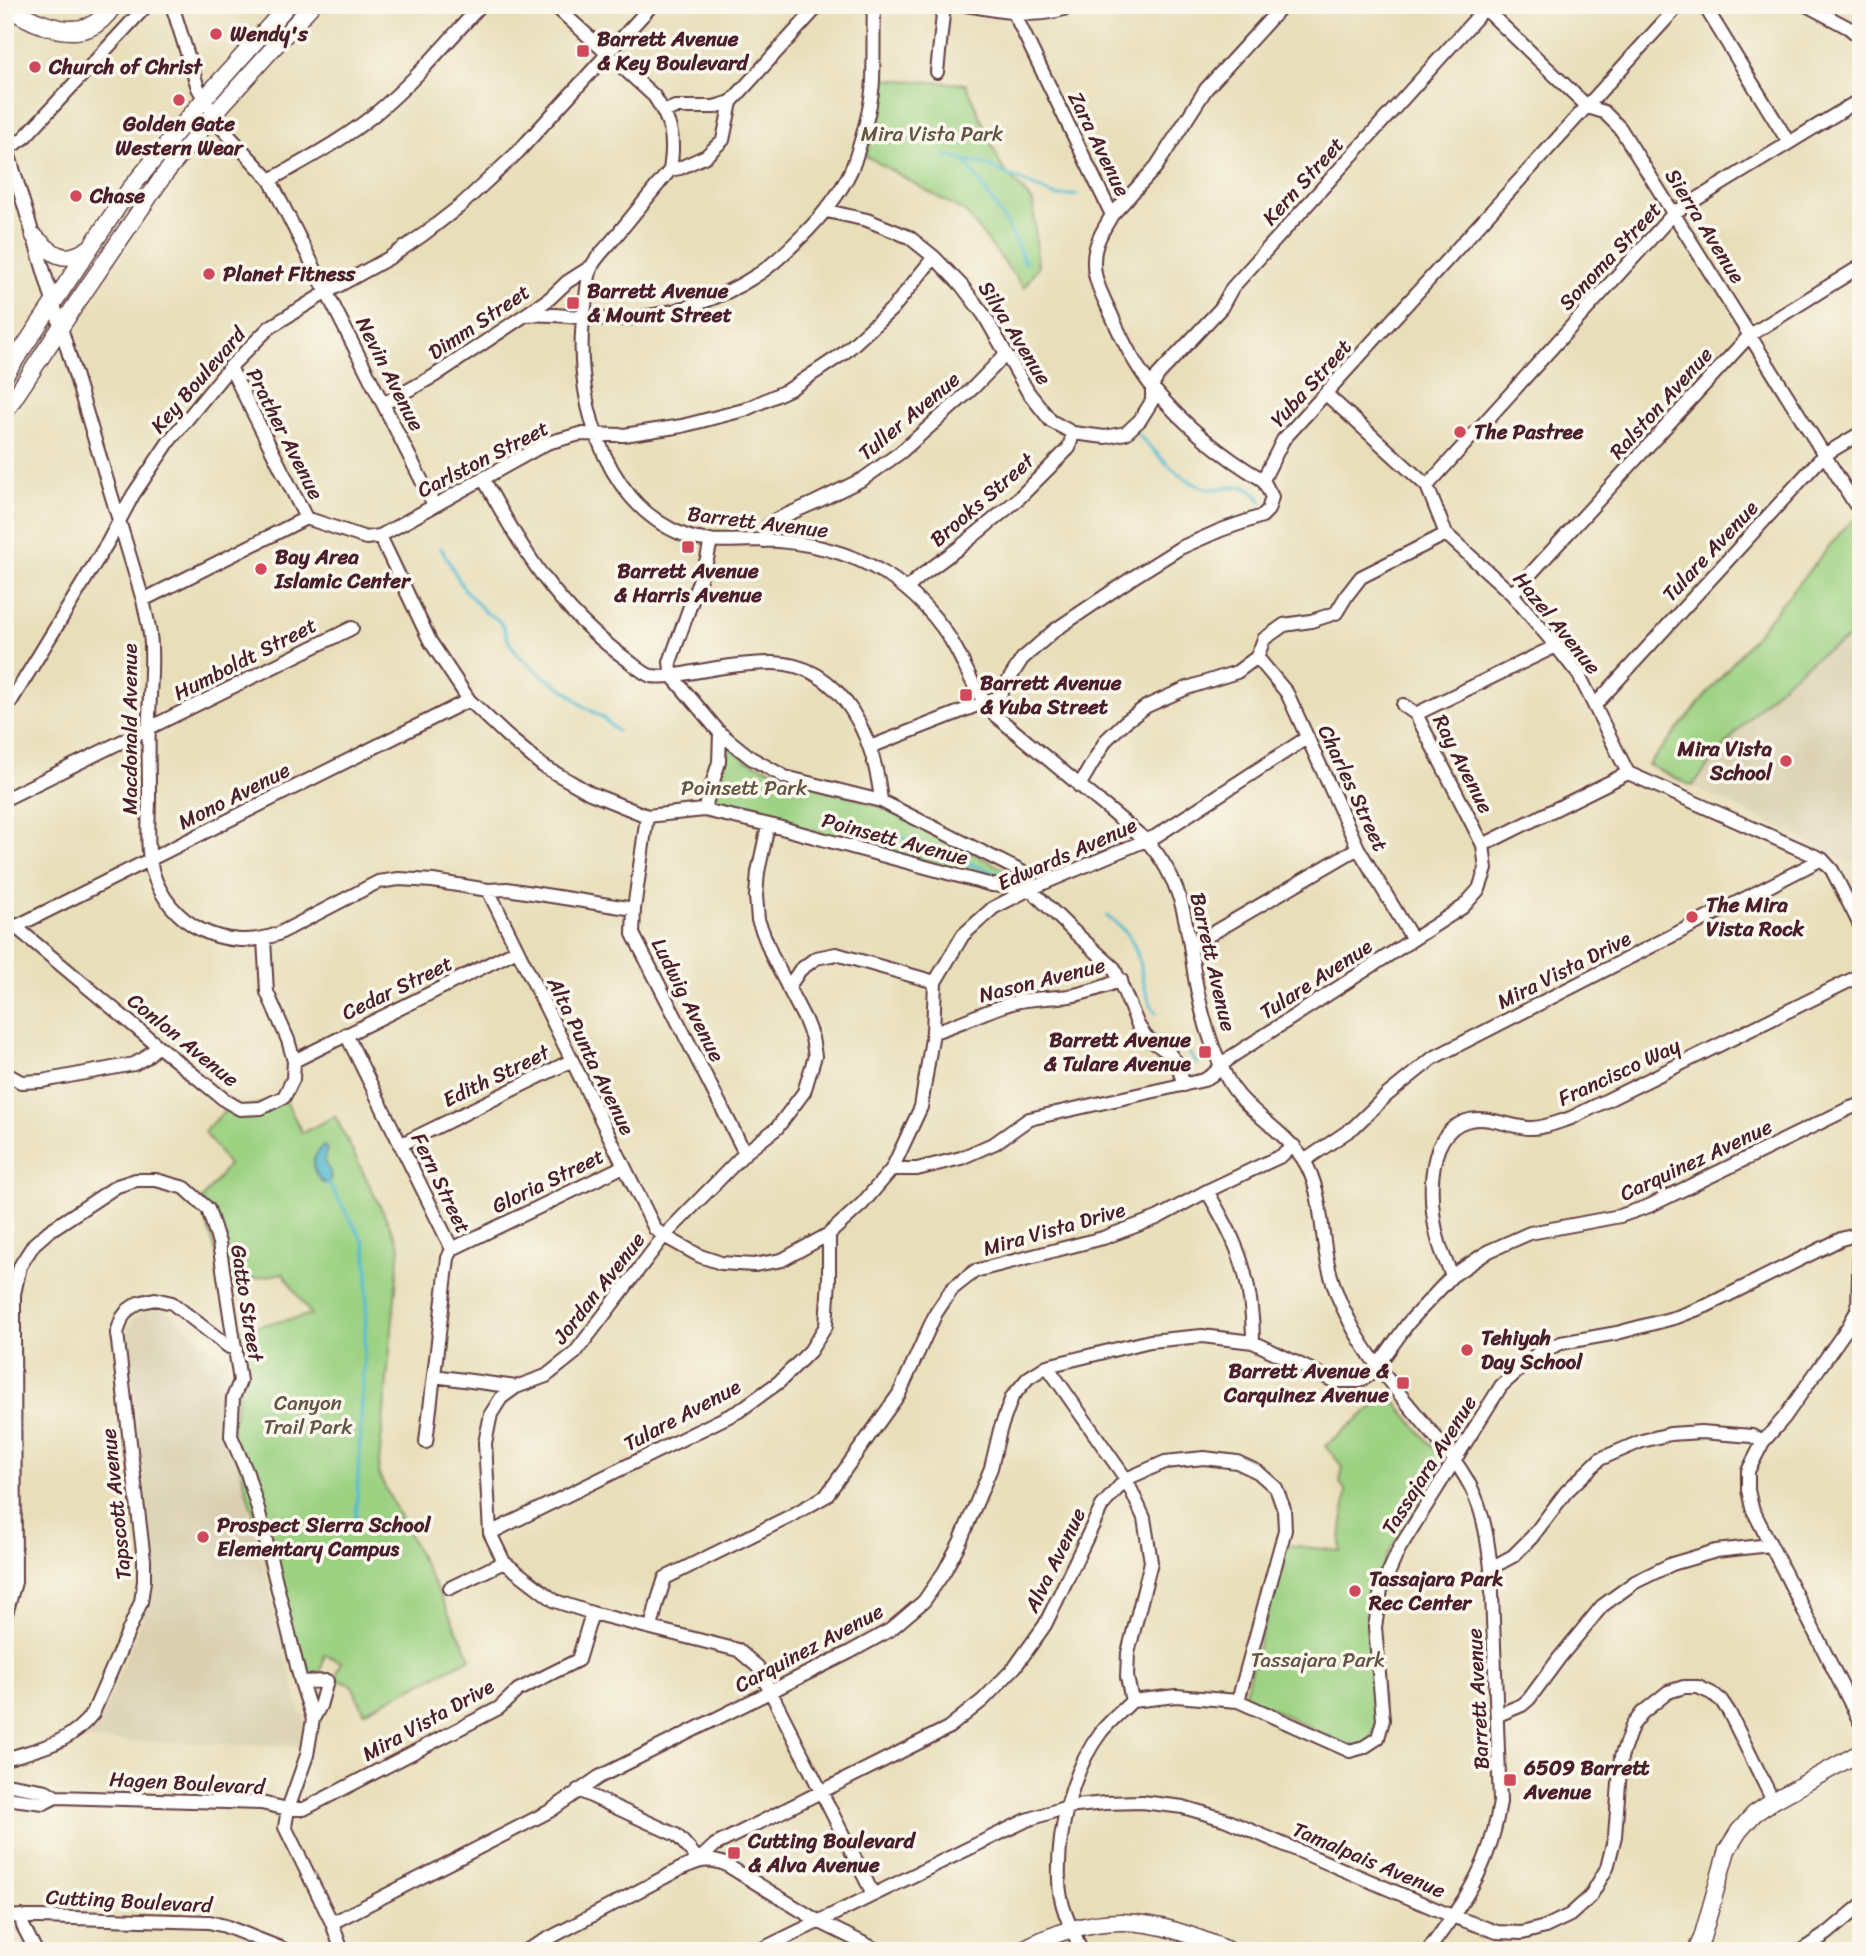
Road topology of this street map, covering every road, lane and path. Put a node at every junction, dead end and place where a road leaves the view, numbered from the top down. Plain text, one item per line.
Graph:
1 (6, 5) edge
2 (113, 5) edge
3 (147, 5) edge
4 (172, 5) edge
5 (288, 5) edge
6 (312, 5) edge
7 (481, 5) edge
8 (554, 5) edge
9 (652, 5) edge
10 (819, 5) edge
11 (874, 5) edge
12 (944, 5) edge
13 (966, 5) edge
14 (1074, 5) edge
15 (1283, 5) edge
16 (1679, 5) edge
17 (1704, 5) edge
18 (1806, 5) edge
19 (1485, 7) edge
20 (1014, 13) junction
21 (1861, 38) edge
22 (608, 54) junction
23 (937, 72) dead end
24 (204, 99) junction
25 (1861, 99) edge
26 (731, 102) junction
27 (1588, 107) junction
28 (664, 112) junction
29 (213, 115) junction
30 (1789, 143) junction
31 (6, 147) edge
32 (670, 170) junction
33 (270, 180) junction
34 (827, 211) junction
35 (1674, 213) junction
36 (1112, 215) junction
37 (34, 236) junction
38 (90, 248) junction
39 (934, 257) junction
40 (592, 266) junction
41 (1861, 266) edge
42 (327, 292) junction
43 (54, 303) junction
44 (525, 315) junction
45 (583, 319) junction
46 (61, 326) junction
47 (1750, 335) junction
48 (1005, 355) junction
49 (230, 368) junction
50 (6, 372) edge
51 (1152, 387) junction
52 (1326, 394) junction
53 (383, 404) junction
54 (5, 412) edge
55 (1073, 433) junction
56 (1861, 433) edge
57 (595, 434) junction
58 (1825, 455) junction
59 (484, 478) junction
60 (1263, 480) junction
61 (1427, 486) junction
62 (1854, 504) dead end
63 (434, 505) junction
64 (306, 518) junction
65 (120, 522) junction
66 (1446, 534) junction
67 (380, 536) junction
68 (711, 540) junction
69 (764, 541) junction
70 (906, 589) junction
71 (1513, 594) junction
72 (143, 600) junction
73 (352, 628) dead end
74 (1556, 646) junction
75 (1257, 657) junction
76 (673, 676) junction
77 (469, 700) junction
78 (983, 703) junction
79 (1403, 705) dead end
80 (1595, 705) junction
81 (5, 711) edge
82 (1416, 714) junction
83 (149, 729) junction
84 (720, 733) junction
85 (1308, 737) junction
86 (870, 747) junction
87 (1628, 772) junction
88 (1079, 786) junction
89 (5, 799) edge
90 (881, 801) junction
91 (704, 810) junction
92 (647, 816) junction
93 (768, 826) junction
94 (1147, 841) junction
95 (1483, 845) junction
96 (1358, 848) junction
97 (1822, 859) junction
98 (150, 860) junction
99 (1030, 889) junction
100 (488, 890) junction
101 (634, 909) junction
102 (5, 918) edge
103 (17, 926) junction
104 (1861, 927) edge
105 (1412, 938) junction
106 (264, 939) junction
107 (1192, 946) junction
108 (517, 950) junction
109 (1861, 978) edge
110 (1121, 980) junction
111 (935, 982) junction
112 (789, 988) junction
113 (933, 1032) junction
114 (346, 1034) junction
115 (158, 1046) junction
116 (294, 1061) junction
117 (571, 1061) junction
118 (1222, 1066) junction
119 (5, 1073) edge
120 (1184, 1085) junction
121 (1861, 1105) edge
122 (400, 1145) junction
123 (1293, 1146) junction
124 (746, 1153) junction
125 (1304, 1161) junction
126 (624, 1166) junction
127 (892, 1169) junction
128 (1207, 1191) junction
129 (1861, 1209) edge
130 (829, 1234) junction
131 (1859, 1234) edge
132 (664, 1236) junction
133 (452, 1249) junction
134 (1452, 1276) junction
135 (9, 1322) edge
136 (1253, 1342) junction
137 (236, 1349) junction
138 (1378, 1365) junction
139 (1048, 1366) junction
140 (434, 1376) junction
141 (516, 1387) junction
142 (426, 1442) dead end
143 (1763, 1442) junction
144 (1455, 1460) junction
145 (1126, 1479) junction
146 (490, 1533) junction
147 (1770, 1545) junction
148 (504, 1562) junction
149 (1491, 1568) junction
150 (450, 1588) dead end
151 (592, 1613) junction
152 (5, 1617) edge
153 (651, 1628) junction
154 (301, 1682) junction
155 (771, 1690) junction
156 (1238, 1701) junction
157 (1132, 1702) junction
158 (1498, 1715) junction
159 (313, 1719) junction
160 (1861, 1724) edge
161 (1861, 1752) edge
162 (5, 1759) edge
163 (5, 1784) edge
164 (578, 1790) junction
165 (821, 1793) junction
166 (56, 1797) junction
167 (5, 1798) edge
168 (1773, 1801) junction
169 (1067, 1807) junction
170 (288, 1809) junction
171 (699, 1860) junction
172 (873, 1894) junction
173 (1861, 1905) edge
174 (5, 1916) edge
175 (21, 1916) junction
176 (1452, 1916) junction
177 (818, 1921) junction
178 (331, 1923) junction
179 (1071, 1929) junction
180 (36, 1951) edge
181 (288, 1951) edge
182 (342, 1951) edge
183 (525, 1951) edge
184 (758, 1951) edge
185 (879, 1951) edge
186 (1019, 1951) edge
187 (1082, 1951) edge
188 (1230, 1951) edge
189 (1428, 1951) edge
190 (1696, 1951) edge
191 (1801, 1951) edge

1 - 2 highway
3 - 31 street
4 - 24 street, Nevin Avenue
5 - 24 main road
6 - 29 main road
7 - 33 street
8 - 22 street
9 - 22 street, Key Boulevard
10 - 26 street
11 - 34 street
12 - 23 street
13 - 20 street
14 - 20 street
15 - 36 street
16 - 27 street, Yuba Street
17 - 30 street
18 - 21 street
19 - 27 street, Sierra Avenue
19 - 51 street, Kern Street
20 - 36 street, Zara Avenue
22 - 28 street
22 - 42 street, Key Boulevard
24 - 29 street, Nevin Avenue
24 - 38 main road
25 - 30 street, Sonoma Street
26 - 28 street
26 - 32 street
27 - 35 street, Sierra Avenue
27 - 52 street, Yuba Street
28 - 32 street
29 - 33 street, Nevin Avenue
29 - 46 main road
30 - 35 street, Sonoma Street
31 - 37 street, Macdonald Avenue
32 - 40 street, Barrett Avenue
33 - 42 street, Nevin Avenue
34 - 39 street, Silva Avenue
34 - 45 street
35 - 47 street, Sierra Avenue
35 - 61 street, Sonoma Street
36 - 51 street, Zara Avenue
37 - 38 main road
37 - 43 street, Macdonald Avenue
38 - 43 main road
39 - 48 street, Silva Avenue
39 - 57 street, Carlston Street
40 - 44 street, Dimm Street
40 - 45 street, Barrett Avenue
41 - 47 street, Ralston Avenue
42 - 49 street, Key Boulevard
42 - 53 street, Nevin Avenue
43 - 46 street, Macdonald Avenue
43 - 50 main road
44 - 45 street
44 - 53 street, Dimm Street
45 - 57 street, Barrett Avenue
46 - 54 main road
46 - 65 street, Macdonald Avenue
47 - 58 street, Sierra Avenue
47 - 71 street, Ralston Avenue
48 - 55 street, Silva Avenue
48 - 69 street, Tuller Avenue
49 - 64 street, Prather Avenue
49 - 65 street, Key Boulevard
51 - 55 street, Silva Avenue
51 - 60 street, Zara Avenue
52 - 60 street, Yuba Street
52 - 61 street, Hazel Avenue
53 - 63 street, Nevin Avenue
55 - 70 street, Brooks Street
56 - 58 street, Tulare Avenue
57 - 59 street, Carlston Street
57 - 68 street, Barrett Avenue
58 - 62 street, Sierra Avenue
58 - 80 street, Tulare Avenue
59 - 63 street, Carlston Street
59 - 76 street
60 - 78 street
61 - 66 street, Hazel Avenue
63 - 67 street, Carlston Street
64 - 67 street
64 - 72 street
65 - 72 street, Macdonald Avenue
65 - 81 street, Key Boulevard
66 - 71 street, Hazel Avenue
66 - 75 street
67 - 77 street, Poinsett Avenue
68 - 69 street, Barrett Avenue
68 - 76 street
69 - 70 street, Barrett Avenue
70 - 78 street, Barrett Avenue
71 - 74 street, Hazel Avenue
72 - 83 street, Macdonald Avenue
73 - 83 street, Humboldt Street
74 - 80 street, Hazel Avenue
74 - 82 street
75 - 85 street, Charles Street
75 - 88 street
76 - 84 street
76 - 86 street
77 - 92 street, Poinsett Avenue
77 - 98 street, Mono Avenue
78 - 86 street
78 - 88 street, Barrett Avenue
79 - 82 street, Ray Avenue
80 - 87 street, Hazel Avenue
82 - 95 street, Ray Avenue
83 - 89 street, Humboldt Street
83 - 98 street, Macdonald Avenue
84 - 90 street
84 - 91 street
85 - 94 street, Edwards Avenue
85 - 96 street, Charles Street
86 - 90 street
87 - 95 street
87 - 97 street
88 - 94 street, Barrett Avenue
90 - 99 street
91 - 92 street, Poinsett Avenue
91 - 93 street, Poinsett Avenue
92 - 101 street, Ludwig Avenue
93 - 99 street, Poinsett Avenue
93 - 112 street, Jordan Avenue
94 - 99 street, Edwards Avenue
94 - 107 street, Barrett Avenue
95 - 105 street, Tulare Avenue
96 - 105 street, Charles Street
96 - 107 street
97 - 104 street
97 - 125 street, Mira Vista Drive
98 - 103 street, Mono Avenue
98 - 106 street, Macdonald Avenue
99 - 110 street
99 - 111 street, Edwards Avenue
100 - 101 street
100 - 106 street, Macdonald Avenue
100 - 108 street, Alta Punta Avenue
101 - 124 street, Ludwig Avenue
102 - 103 street, Conlon Avenue
103 - 115 street, Conlon Avenue
105 - 118 street, Tulare Avenue
106 - 116 street
107 - 118 street, Barrett Avenue
108 - 114 street, Cedar Street
108 - 117 street, Alta Punta Avenue
109 - 134 street, Francisco Way
110 - 113 street, Nason Avenue
110 - 120 street
111 - 112 street
111 - 113 street, Edwards Avenue
112 - 124 street, Jordan Avenue
113 - 127 street, Edwards Avenue
114 - 116 street, Cedar Street
114 - 122 street, Fern Street
115 - 116 street, Conlon Avenue
115 - 119 street
117 - 122 street, Edith Street
117 - 126 street, Alta Punta Avenue
118 - 120 street, Tulare Avenue
118 - 123 street, Barrett Avenue
120 - 127 street, Tulare Avenue
121 - 134 street, Carquinez Avenue
122 - 133 street, Fern Street
123 - 125 street, Barrett Avenue
123 - 128 street, Mira Vista Drive
124 - 132 street, Jordan Avenue
125 - 138 street, Barrett Avenue
126 - 132 street, Alta Punta Avenue
126 - 133 street, Gloria Street
127 - 130 street, Edwards Avenue
128 - 136 street
128 - 153 street, Mira Vista Drive
129 - 131 street
130 - 132 street, Edwards Avenue
130 - 146 street, Tulare Avenue
131 - 143 street
131 - 144 street, Tassajara Avenue
132 - 141 street, Jordan Avenue
133 - 140 street, Fern Street
134 - 138 street, Carquinez Avenue
135 - 137 street, Gatto Street
135 - 152 street, Gatto Street
136 - 138 street, Carquinez Avenue
136 - 139 street, Carquinez Avenue
137 - 154 street, Gatto Street
137 - 162 street, Tapscott Avenue
138 - 144 street, Barrett Avenue
139 - 145 street
139 - 155 street, Carquinez Avenue
140 - 141 street
140 - 142 street, Fern Street
141 - 146 street, Jordan Avenue
143 - 147 street
143 - 149 street
144 - 149 street, Barrett Avenue
144 - 156 street, Tassajara Avenue
145 - 156 street, Alva Avenue
145 - 157 street
145 - 165 street, Alva Avenue
146 - 148 street, Jordan Avenue
147 - 158 street
147 - 160 street
148 - 150 street
148 - 151 street, Jordan Avenue
149 - 158 street, Barrett Avenue
151 - 153 street, Jordan Avenue
151 - 170 street, Mira Vista Drive
153 - 155 street, Jordan Avenue
154 - 159 street, Gatto Street
154 - 159 street
155 - 164 street, Carquinez Avenue
155 - 165 street, Jordan Avenue
156 - 157 street, Tassajara Avenue
157 - 169 street
158 - 176 street, Barrett Avenue
159 - 170 street
161 - 168 main road
163 - 166 street, Hagen Boulevard
164 - 171 street
164 - 178 street, Carquinez Avenue
165 - 171 street, Alva Avenue
165 - 172 street, Jordan Avenue
166 - 167 street, Hagen Boulevard
166 - 170 street, Hagen Boulevard
168 - 176 street, Tamalpais Avenue
168 - 190 main road
169 - 172 street, Tamalpais Avenue
169 - 176 street, Tamalpais Avenue
169 - 179 street
170 - 178 street, Hagen Boulevard
171 - 177 street
171 - 183 street
172 - 177 street, Tamalpais Avenue
173 - 191 street
174 - 175 street, Cutting Boulevard
175 - 180 street
175 - 181 street, Cutting Boulevard
176 - 189 street, Barrett Avenue
177 - 184 street, Tamalpais Avenue
177 - 185 street
178 - 182 street, Hagen Boulevard
179 - 186 main road
179 - 187 street
179 - 188 main road

